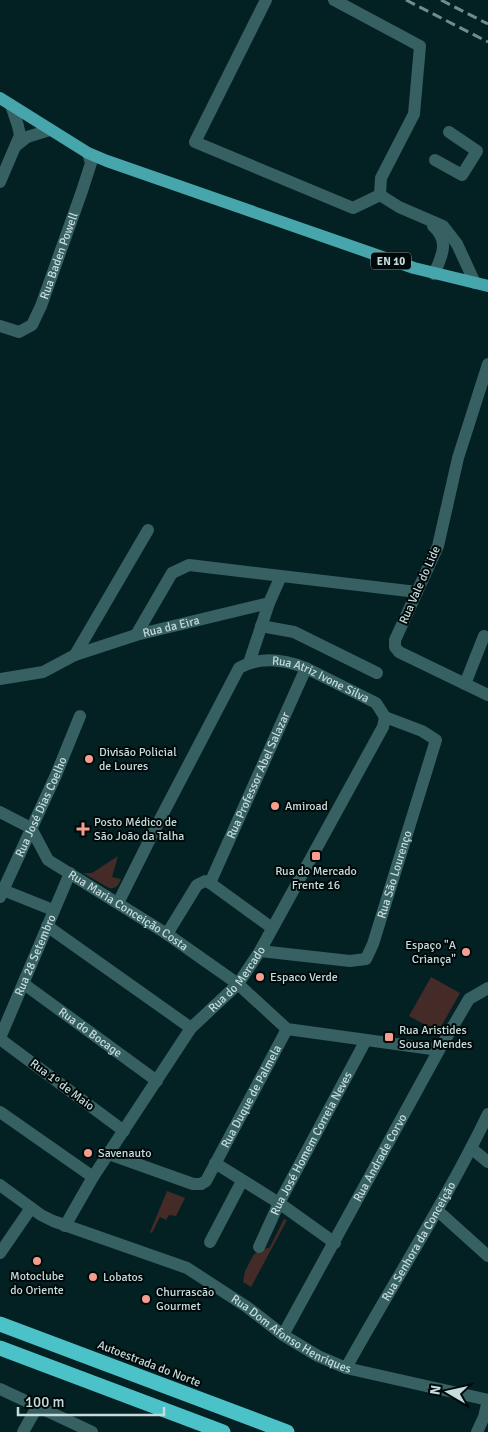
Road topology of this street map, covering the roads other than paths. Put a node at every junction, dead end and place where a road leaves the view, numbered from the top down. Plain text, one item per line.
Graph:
1 (266, 0) edge
2 (334, 0) edge
3 (5, 102) edge
4 (50, 130) junction
5 (449, 132) dead end
6 (17, 145) junction
7 (88, 153) junction
8 (435, 160) dead end
9 (0, 182) edge
10 (380, 195) junction
11 (421, 217) junction
12 (434, 274) junction
13 (482, 284) edge
14 (0, 326) edge
15 (488, 364) edge
16 (148, 530) dead end
17 (281, 576) junction
18 (417, 592) junction
19 (269, 603) junction
20 (261, 626) junction
21 (136, 635) junction
22 (484, 636) dead end
23 (75, 655) junction
24 (249, 663) junction
25 (306, 668) junction
26 (377, 673) dead end
27 (0, 679) edge
28 (465, 684) junction
29 (488, 695) edge
30 (80, 716) dead end
31 (385, 717) junction
32 (0, 812) edge
33 (31, 828) junction
34 (70, 873) junction
35 (210, 883) junction
36 (2, 893) edge
37 (118, 903) junction
38 (53, 910) junction
39 (47, 926) junction
40 (272, 928) junction
41 (168, 934) junction
42 (260, 951) junction
43 (24, 984) junction
44 (238, 984) junction
45 (488, 988) edge
46 (191, 1028) junction
47 (288, 1029) junction
48 (0, 1038) edge
49 (366, 1040) junction
50 (439, 1050) junction
51 (157, 1082) junction
52 (0, 1112) edge
53 (488, 1114) edge
54 (124, 1131) junction
55 (471, 1148) junction
56 (109, 1154) junction
57 (488, 1162) edge
58 (216, 1163) junction
59 (93, 1177) junction
60 (242, 1181) junction
61 (0, 1185) edge
62 (279, 1203) junction
63 (31, 1208) junction
64 (438, 1211) junction
65 (65, 1226) junction
66 (210, 1242) dead end
67 (334, 1243) junction
68 (259, 1247) dead end
69 (0, 1253) edge
70 (488, 1256) edge
71 (0, 1324) edge
72 (284, 1335) junction
73 (0, 1348) edge
74 (346, 1368) junction
75 (0, 1389) edge
76 (488, 1400) edge
77 (37, 1407) junction
78 (481, 1430) edge
79 (23, 1432) edge
80 (92, 1432) edge
81 (223, 1432) edge
82 (287, 1432) edge

1 - 10 street
2 - 10 street
3 - 4 main road, EN 10
3 - 6 street
4 - 6 street
4 - 7 main road, EN 10
5 - 8 street
6 - 9 street
7 - 12 main road, EN 10
7 - 14 street, Rua Baden Powell
10 - 11 street
11 - 12 street
11 - 13 street
12 - 13 main road, EN 10
15 - 18 street, Rua Vale do Lide
16 - 23 street
17 - 18 street
17 - 19 street
17 - 21 street
18 - 28 street, Rua Vale do Lide
19 - 20 street
19 - 21 street, Rua da Eira
20 - 24 street
20 - 26 street
21 - 23 street, Rua da Eira
22 - 28 street
23 - 27 street, Rua da Eira
24 - 25 street, Rua Atriz Ivone Silva
24 - 37 street
25 - 31 street, Rua Atriz Ivone Silva
25 - 35 street, Rua Professor Abel Salazar
28 - 29 street, Rua Vale do Lide
30 - 33 street, Rua José Dias Coelho
31 - 40 street, Rua do Mercado
31 - 42 street, Rua São Lourenço
32 - 33 street
33 - 34 street, Rua Maria Conceição Costa
33 - 36 street, Rua José Dias Coelho
34 - 37 street, Rua Maria Conceição Costa
34 - 38 street, Rua 28 Setembro
35 - 40 street
35 - 41 street
36 - 38 street
37 - 41 street, Rua Maria Conceição Costa
38 - 39 street, Rua 28 Setembro
39 - 43 street, Rua 28 Setembro
39 - 46 street
40 - 42 street, Rua do Mercado
41 - 44 street, Rua Maria Conceição Costa
42 - 44 street, Rua do Mercado
43 - 48 street, Rua 28 Setembro
43 - 51 street, Rua do Bocage
44 - 46 street, Rua do Mercado
44 - 47 street, Rua Maria Conceição Costa
45 - 50 street, Rua Andrade Corvo
46 - 51 street, Rua do Mercado
47 - 49 street
47 - 58 street, Rua Duque de Palmela
48 - 54 street, Rua 1º de Maio
49 - 50 street
49 - 62 street, Rua José Homem Correia Neves
50 - 67 street, Rua Andrade Corvo
51 - 54 street, Rua do Mercado
52 - 59 street
53 - 55 street, Rua Senhora da Conceição
54 - 56 street, Rua do Mercado
55 - 57 street
55 - 64 street, Rua Senhora da Conceição
56 - 58 street, Rua Duque de Palmela
56 - 59 street, Rua do Mercado
58 - 60 street
59 - 65 street, Rua do Mercado
60 - 62 street
60 - 66 street
61 - 63 street, Rua Dom Afonso Henriques
62 - 67 street
62 - 68 street, Rua José Homem Correia Neves
63 - 65 street, Rua Dom Afonso Henriques
63 - 69 street
64 - 70 street
64 - 74 street, Rua Senhora da Conceição
65 - 72 street, Rua Dom Afonso Henriques
67 - 72 street, Rua Andrade Corvo
71 - 82 highway, Autoestrada do Norte
72 - 74 street, Rua Dom Afonso Henriques
73 - 81 highway
74 - 76 street, Rua Dom Afonso Henriques
75 - 77 street
76 - 78 street
77 - 79 street
77 - 80 street

